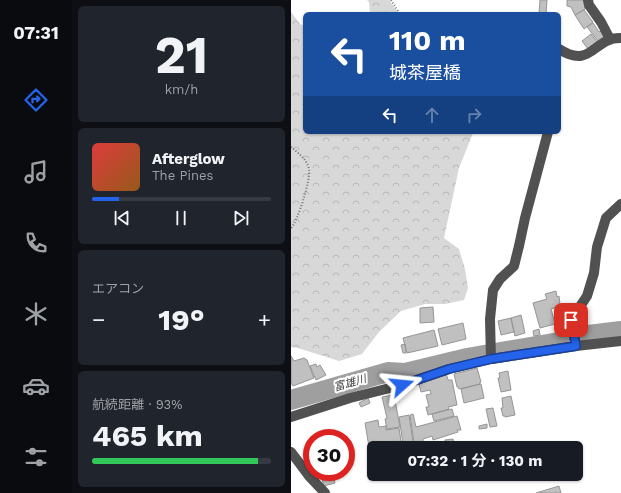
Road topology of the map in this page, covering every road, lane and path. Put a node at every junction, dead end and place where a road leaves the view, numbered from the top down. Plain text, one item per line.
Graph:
1 (391, 0) edge
2 (588, 0) edge
3 (399, 12) edge
4 (621, 38) edge
5 (610, 39) junction
6 (561, 50) edge
7 (547, 134) edge
8 (291, 147) edge
9 (621, 204) edge
10 (291, 228) edge
11 (621, 341) edge
12 (575, 343) junction
13 (491, 359) junction
14 (291, 417) edge
15 (291, 452) edge
16 (325, 493) edge

1 - 3 path
2 - 5 street
4 - 5 street
5 - 6 street
7 - 13 street
8 - 10 path
9 - 12 street
11 - 12 street
12 - 13 street
13 - 14 street
15 - 16 street

